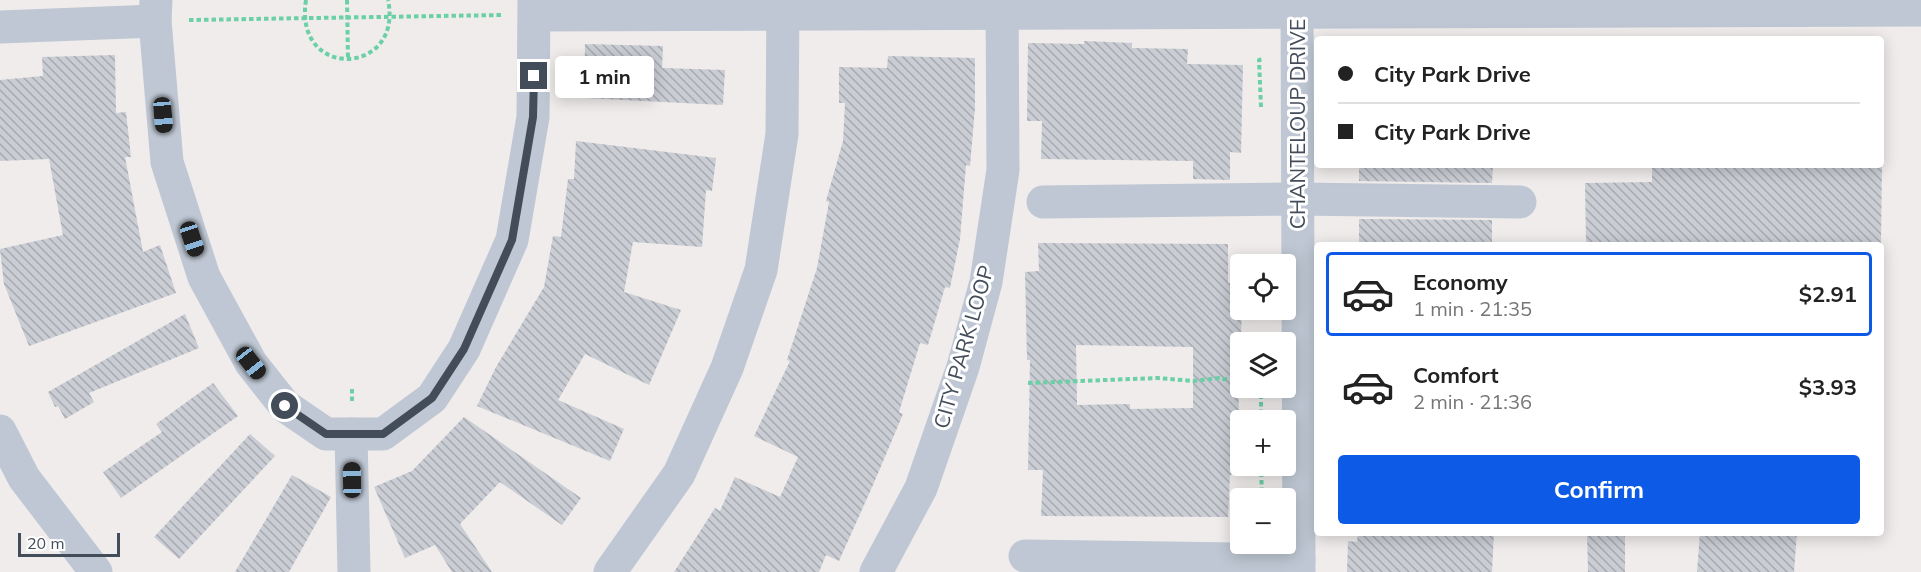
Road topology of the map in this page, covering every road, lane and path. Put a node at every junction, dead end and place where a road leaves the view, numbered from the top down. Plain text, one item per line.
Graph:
1 (306, 0) edge
2 (347, 0) edge
3 (388, 0) edge
4 (1002, 6) edge
5 (1297, 6) edge
6 (534, 7) edge
7 (784, 7) edge
8 (1921, 10) edge
9 (155, 11) edge
10 (392, 17) junction
11 (303, 18) junction
12 (347, 18) junction
13 (0, 27) edge
14 (348, 60) junction
15 (1298, 199) junction
16 (1043, 202) dead end
17 (1520, 202) dead end
18 (1230, 380) edge
19 (1028, 382) dead end
20 (0, 431) edge
21 (351, 434) junction
22 (1308, 494) edge
23 (1025, 556) dead end
24 (1299, 566) edge
25 (96, 572) edge
26 (354, 572) edge
27 (610, 572) edge
28 (876, 572) edge

1 - 11 path
2 - 12 path
3 - 10 path
4 - 5 street
4 - 7 street
4 - 28 street, CITY PARK LOOP
5 - 8 street
5 - 15 street, CHANTELOUP DRIVE
6 - 7 street
6 - 10 path
6 - 21 street
7 - 27 street
9 - 11 path
9 - 13 street
9 - 21 street
10 - 12 path
10 - 14 path
11 - 12 path
11 - 14 path
12 - 14 path
15 - 16 street
15 - 17 street
15 - 22 street, CHANTELOUP DRIVE
18 - 19 path
20 - 25 street
21 - 26 street
22 - 24 street, CHANTELOUP DRIVE
23 - 24 street

